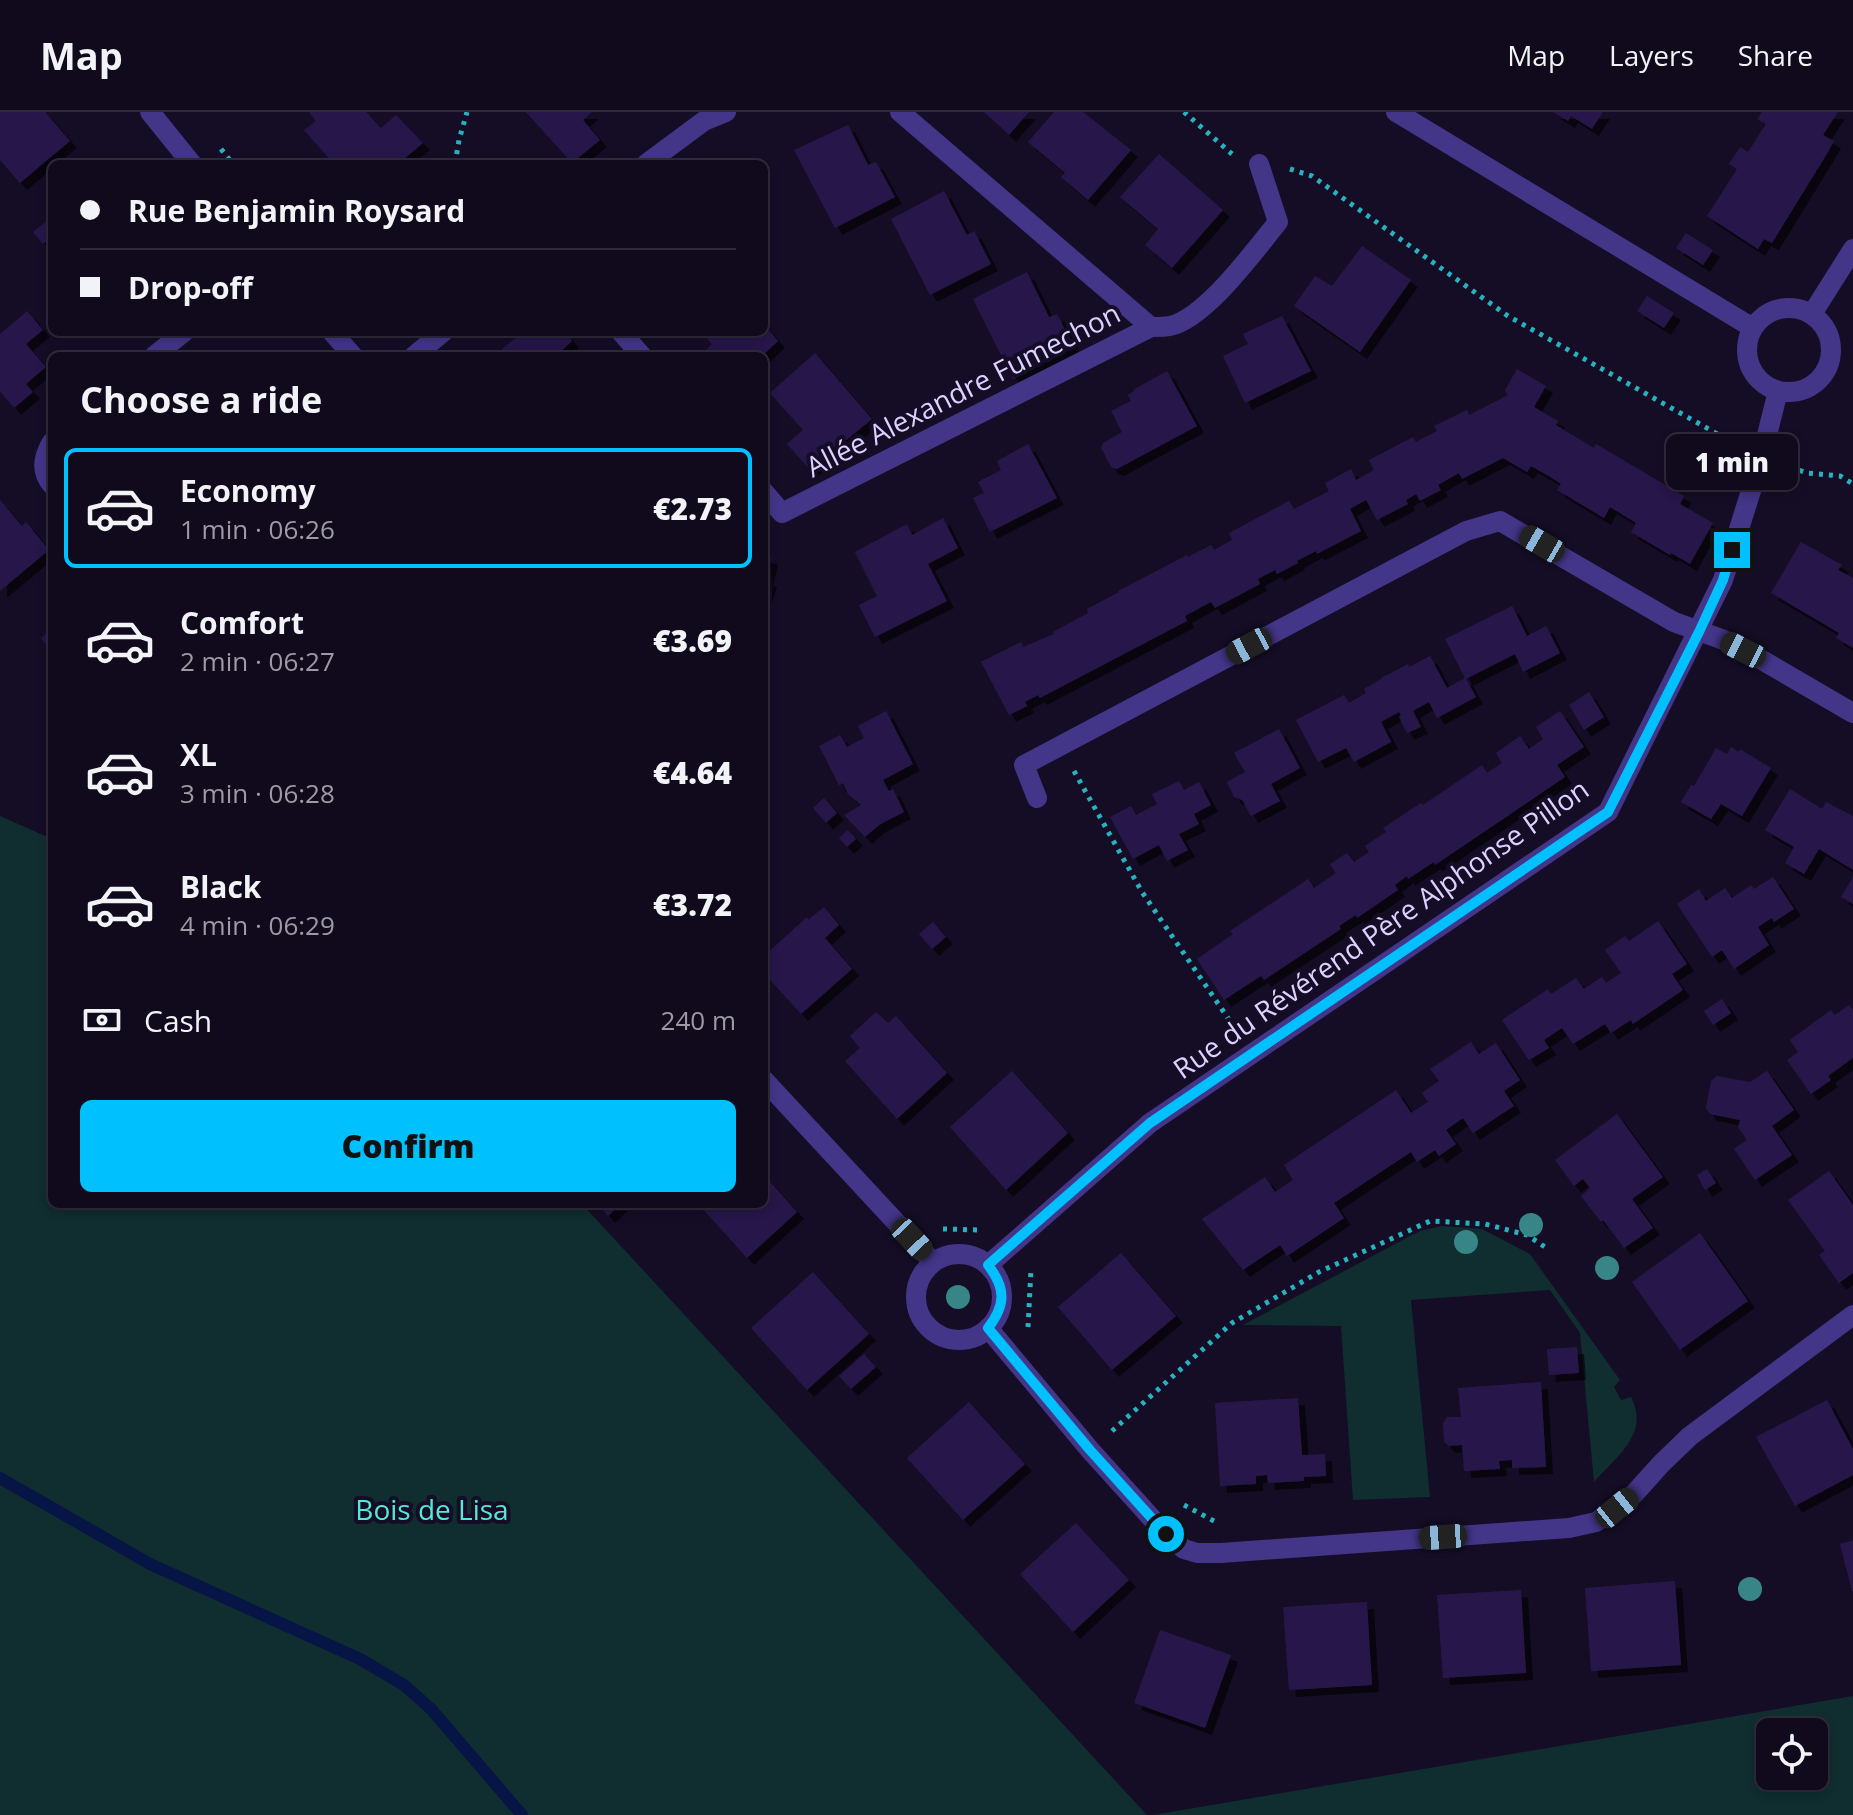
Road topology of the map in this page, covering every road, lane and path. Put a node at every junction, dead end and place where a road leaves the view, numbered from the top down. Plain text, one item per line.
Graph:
1 (150, 112) edge
2 (467, 112) edge
3 (726, 112) edge
4 (900, 112) edge
5 (1184, 112) edge
6 (1396, 112) edge
7 (189, 160) edge
8 (456, 160) edge
9 (651, 160) edge
10 (1259, 164) junction
11 (1853, 249) edge
12 (1812, 314) junction
13 (1151, 327) junction
14 (1753, 328) junction
15 (179, 336) edge
16 (336, 336) edge
17 (438, 336) edge
18 (624, 336) edge
19 (159, 352) edge
20 (350, 352) edge
21 (419, 352) edge
22 (638, 352) edge
23 (1778, 391) junction
24 (48, 451) edge
25 (1761, 459) junction
26 (48, 480) edge
27 (1853, 484) edge
28 (768, 497) edge
29 (1699, 632) junction
30 (1853, 713) edge
31 (1060, 746) junction
32 (1037, 798) dead end
33 (1251, 1055) junction
34 (768, 1084) edge
35 (932, 1229) dead end
36 (1015, 1242) junction
37 (1548, 1249) dead end
38 (933, 1262) junction
39 (988, 1265) junction
40 (1853, 1315) edge
41 (988, 1328) junction
42 (1030, 1333) dead end
43 (1115, 1428) junction
44 (1125, 1439) dead end
45 (1090, 1450) junction
46 (1174, 1494) dead end
47 (1219, 1523) dead end

1 - 7 street
2 - 8 path
3 - 9 street
4 - 13 street, Allée Alexandre Fumechon
5 - 10 path
6 - 14 street
10 - 13 street, Allée Alexandre Fumechon
10 - 25 path
11 - 12 street
12 - 14 street
12 - 23 street
13 - 28 street, Allée Alexandre Fumechon
14 - 23 street
15 - 19 street
16 - 20 street
17 - 21 street
18 - 22 street
23 - 25 street, Rue du Révérend Père Alphonse Pillon
24 - 26 street
25 - 27 path
25 - 29 street, Rue du Révérend Père Alphonse Pillon
29 - 30 street
29 - 31 street
29 - 33 street, Rue du Révérend Père Alphonse Pillon
31 - 32 street
31 - 33 path
33 - 36 street, Rue du Révérend Père Alphonse Pillon
34 - 38 street
35 - 36 path
36 - 39 street, Rue du Révérend Père Alphonse Pillon
36 - 42 path
37 - 43 path
38 - 39 street
38 - 41 street
39 - 41 street
40 - 45 street
41 - 45 street
43 - 44 path
43 - 45 path
46 - 47 path

